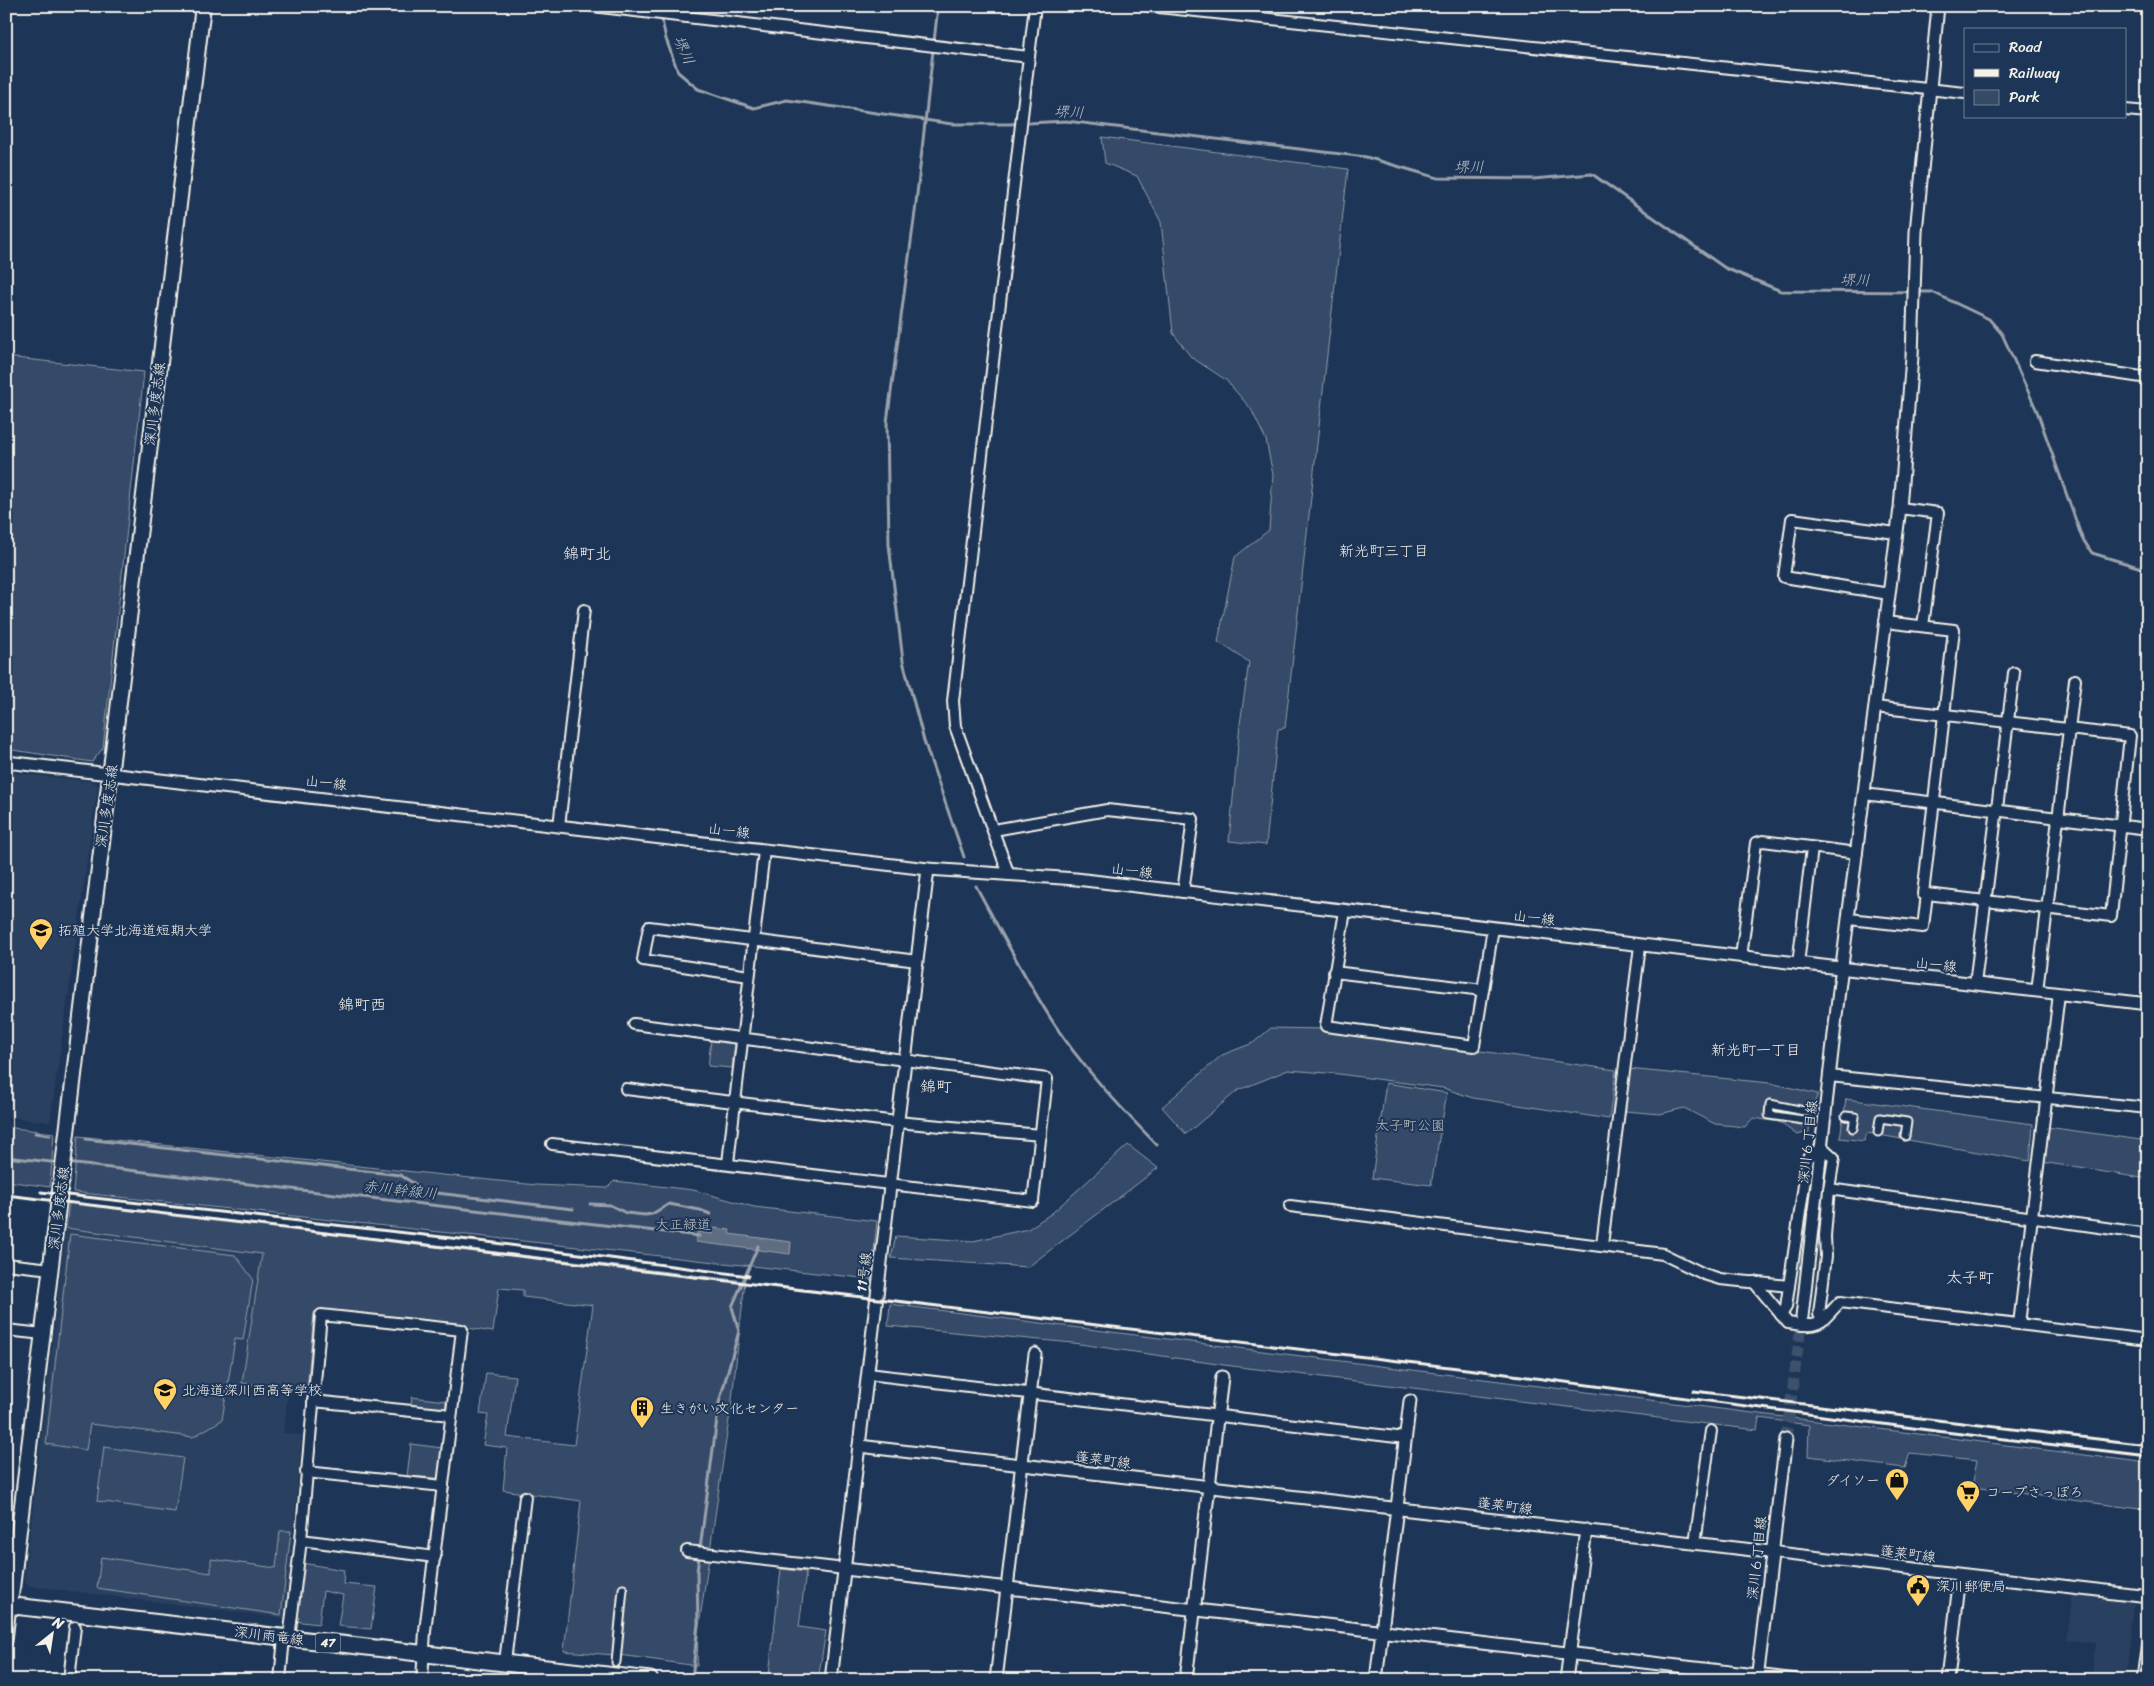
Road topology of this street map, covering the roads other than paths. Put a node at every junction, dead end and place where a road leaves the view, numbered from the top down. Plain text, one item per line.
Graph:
1 (203, 6) edge
2 (592, 6) edge
3 (1035, 6) edge
4 (1149, 6) edge
5 (1938, 6) edge
6 (1029, 57) junction
7 (1929, 89) junction
8 (1964, 93) edge
9 (2126, 110) edge
10 (2148, 112) edge
11 (2036, 361) dead end
12 (2148, 378) edge
13 (1900, 508) junction
14 (1896, 532) junction
15 (1889, 594) junction
16 (584, 610) dead end
17 (1885, 622) junction
18 (1923, 626) junction
19 (2014, 674) dead end
20 (2075, 680) dead end
21 (1875, 708) junction
22 (1942, 715) junction
23 (2006, 723) junction
24 (2069, 731) junction
25 (6, 762) edge
26 (111, 774) junction
27 (1864, 794) junction
28 (1933, 803) junction
29 (1996, 811) junction
30 (2058, 818) junction
31 (2119, 825) junction
32 (559, 826) junction
33 (2148, 829) edge
34 (994, 830) junction
35 (1812, 848) junction
36 (764, 851) junction
37 (1857, 853) junction
38 (928, 869) junction
39 (1009, 875) junction
40 (1183, 892) junction
41 (1927, 894) junction
42 (1985, 901) junction
43 (2047, 908) junction
44 (1345, 911) junction
45 (1848, 919) junction
46 (1493, 928) junction
47 (753, 942) junction
48 (1640, 946) junction
49 (1741, 957) junction
50 (917, 960) junction
51 (1798, 964) junction
52 (1842, 969) junction
53 (1334, 972) junction
54 (749, 976) junction
55 (1975, 984) junction
56 (1483, 990) junction
57 (2037, 992) junction
58 (2059, 994) junction
59 (2148, 1004) edge
60 (634, 1024) dead end
61 (742, 1039) junction
62 (905, 1060) junction
63 (1829, 1076) junction
64 (626, 1089) dead end
65 (2046, 1099) junction
66 (734, 1100) junction
67 (2148, 1108) edge
68 (1804, 1111) dead end
69 (1846, 1116) dead end
70 (1803, 1120) dead end
71 (897, 1122) junction
72 (1853, 1128) dead end
73 (1878, 1132) dead end
74 (1041, 1136) junction
75 (1905, 1136) dead end
76 (552, 1144) dead end
77 (1822, 1147) junction
78 (728, 1163) junction
79 (890, 1184) junction
80 (1829, 1189) junction
81 (1290, 1206) dead end
82 (2032, 1217) junction
83 (2148, 1234) edge
84 (1602, 1245) junction
85 (6, 1264) edge
86 (51, 1269) junction
87 (1754, 1282) junction
88 (1789, 1286) junction
89 (1780, 1315) junction
90 (1802, 1317) tunnel mouth
91 (1822, 1321) junction
92 (2019, 1324) junction
93 (6, 1330) edge
94 (43, 1334) junction
95 (2148, 1340) edge
96 (1035, 1354) dead end
97 (868, 1374) junction
98 (1222, 1377) dead end
99 (1030, 1393) junction
100 (313, 1401) junction
101 (1410, 1401) dead end
102 (1218, 1414) junction
103 (451, 1415) junction
104 (1710, 1431) dead end
105 (1405, 1438) junction
106 (1786, 1439) tunnel mouth
107 (860, 1446) junction
108 (1022, 1465) junction
109 (306, 1472) junction
110 (443, 1486) junction
111 (1210, 1487) junction
112 (525, 1497) dead end
113 (1397, 1508) junction
114 (1586, 1530) junction
115 (301, 1540) junction
116 (1695, 1543) junction
117 (687, 1551) dead end
118 (1774, 1554) junction
119 (435, 1557) junction
120 (845, 1569) junction
121 (1960, 1575) junction
122 (1008, 1588) junction
123 (623, 1589) dead end
124 (2148, 1596) edge
125 (8, 1605) edge
126 (1194, 1611) junction
127 (75, 1627) dead end
128 (1382, 1630) junction
129 (287, 1638) junction
130 (6, 1641) edge
131 (2148, 1642) edge
132 (1569, 1653) junction
133 (425, 1654) junction
134 (505, 1662) junction
135 (616, 1662) dead end
136 (1758, 1678) edge
137 (69, 1680) edge
138 (280, 1680) edge
139 (422, 1680) edge
140 (650, 1680) edge
141 (831, 1680) edge
142 (996, 1680) edge
143 (1186, 1680) edge
144 (1376, 1680) edge
145 (1566, 1680) edge
146 (1798, 1680) edge
147 (1948, 1680) edge
148 (2143, 1680) edge

1 - 26 main road, 深川多度志線
2 - 6 street
3 - 6 street
4 - 7 street
5 - 7 street, 深川６丁目線
6 - 34 street
7 - 8 street
7 - 13 street, 深川６丁目線
9 - 10 street
11 - 12 street
13 - 14 street, 深川６丁目線
13 - 18 street
14 - 15 street, 深川６丁目線
14 - 15 street
15 - 17 street, 深川６丁目線
16 - 32 street
17 - 18 street
17 - 21 street, 深川６丁目線
18 - 22 street
19 - 23 street
20 - 24 street
21 - 22 street
21 - 27 street, 深川６丁目線
22 - 23 street
22 - 28 street
23 - 24 street
23 - 29 street
24 - 30 street
24 - 31 street
25 - 26 street, 山一線
26 - 32 street, 山一線
26 - 86 main road, 深川多度志線
27 - 28 street
27 - 37 street, 深川６丁目線
28 - 29 street
28 - 41 street
29 - 30 street
29 - 42 street
30 - 31 street
30 - 43 street
31 - 33 street
31 - 43 street
32 - 36 street, 山一線
34 - 39 street
34 - 40 street
35 - 37 street
35 - 49 street
35 - 51 street
36 - 38 street, 山一線
36 - 47 street
37 - 45 street, 深川６丁目線
38 - 39 street, 山一線
38 - 50 street, 11号線
39 - 40 street, 山一線
40 - 44 street, 山一線
41 - 42 street
41 - 45 street
42 - 43 street
42 - 55 street
43 - 57 street
44 - 46 street, 山一線
44 - 53 street
45 - 52 street, 深川６丁目線
46 - 48 street, 山一線
46 - 56 street
47 - 50 street
47 - 54 street
47 - 54 street
48 - 49 street, 山一線
48 - 84 street
49 - 51 street, 山一線
50 - 62 street, 11号線
51 - 52 street, 山一線
52 - 55 street, 山一線
52 - 63 street, 深川６丁目線
53 - 56 street
53 - 56 street
54 - 61 street
55 - 57 street, 山一線
57 - 58 street, 山一線
58 - 59 street, 山一線
58 - 65 street
60 - 61 street
61 - 62 street
61 - 66 street
62 - 71 street, 11号線
62 - 74 street
63 - 65 street
63 - 77 street, 深川６丁目線
64 - 66 street
65 - 67 street
65 - 82 street
66 - 71 street
66 - 78 street
68 - 70 street
69 - 72 street
71 - 74 street
71 - 79 street, 11号線
73 - 75 street
74 - 79 street
76 - 78 street
77 - 80 street
77 - 88 street
77 - 90 street, 深川６丁目線
78 - 79 street
79 - 97 street, 11号線
80 - 82 street
80 - 91 street
81 - 84 street
82 - 83 street
82 - 92 street
84 - 87 street
85 - 86 street
86 - 94 main road, 深川多度志線
87 - 88 street
87 - 89 street
88 - 89 street
89 - 91 street
91 - 92 street
92 - 95 street
93 - 94 street
94 - 125 main road, 深川多度志線
96 - 99 street
97 - 99 street
97 - 107 street, 11号線
98 - 102 street
99 - 102 street
99 - 108 street
100 - 103 street
100 - 103 street
100 - 109 street
101 - 105 street
102 - 105 street
102 - 111 street
103 - 110 street
104 - 116 street
105 - 113 street
106 - 118 street, 深川６丁目線
107 - 108 street, 蓬莱町線
107 - 120 street, 11号線
108 - 111 street, 蓬莱町線
108 - 122 street
109 - 110 street
109 - 115 street
110 - 119 street
111 - 113 street, 蓬莱町線
111 - 126 street
112 - 134 street
113 - 114 street, 蓬莱町線
113 - 128 street
114 - 116 street, 蓬莱町線
114 - 132 street
115 - 119 street
115 - 129 street
116 - 118 street, 蓬莱町線
117 - 120 street
118 - 121 street, 蓬莱町線
118 - 136 street, 深川６丁目線
119 - 133 street
120 - 122 street
120 - 141 street, 11号線
121 - 124 street, 蓬莱町線
121 - 147 street
122 - 126 street
122 - 142 street
123 - 135 street
125 - 129 main road, 深川雨竜線 / 47
125 - 130 street
126 - 128 street
126 - 143 street
127 - 137 street
128 - 132 street
128 - 144 street
129 - 133 main road, 深川雨竜線 / 47
129 - 138 street
131 - 148 street
132 - 136 street
132 - 145 street
133 - 134 main road, 深川雨竜線 / 47
133 - 139 street
134 - 140 main road, 深川雨竜線 / 47
136 - 146 street

